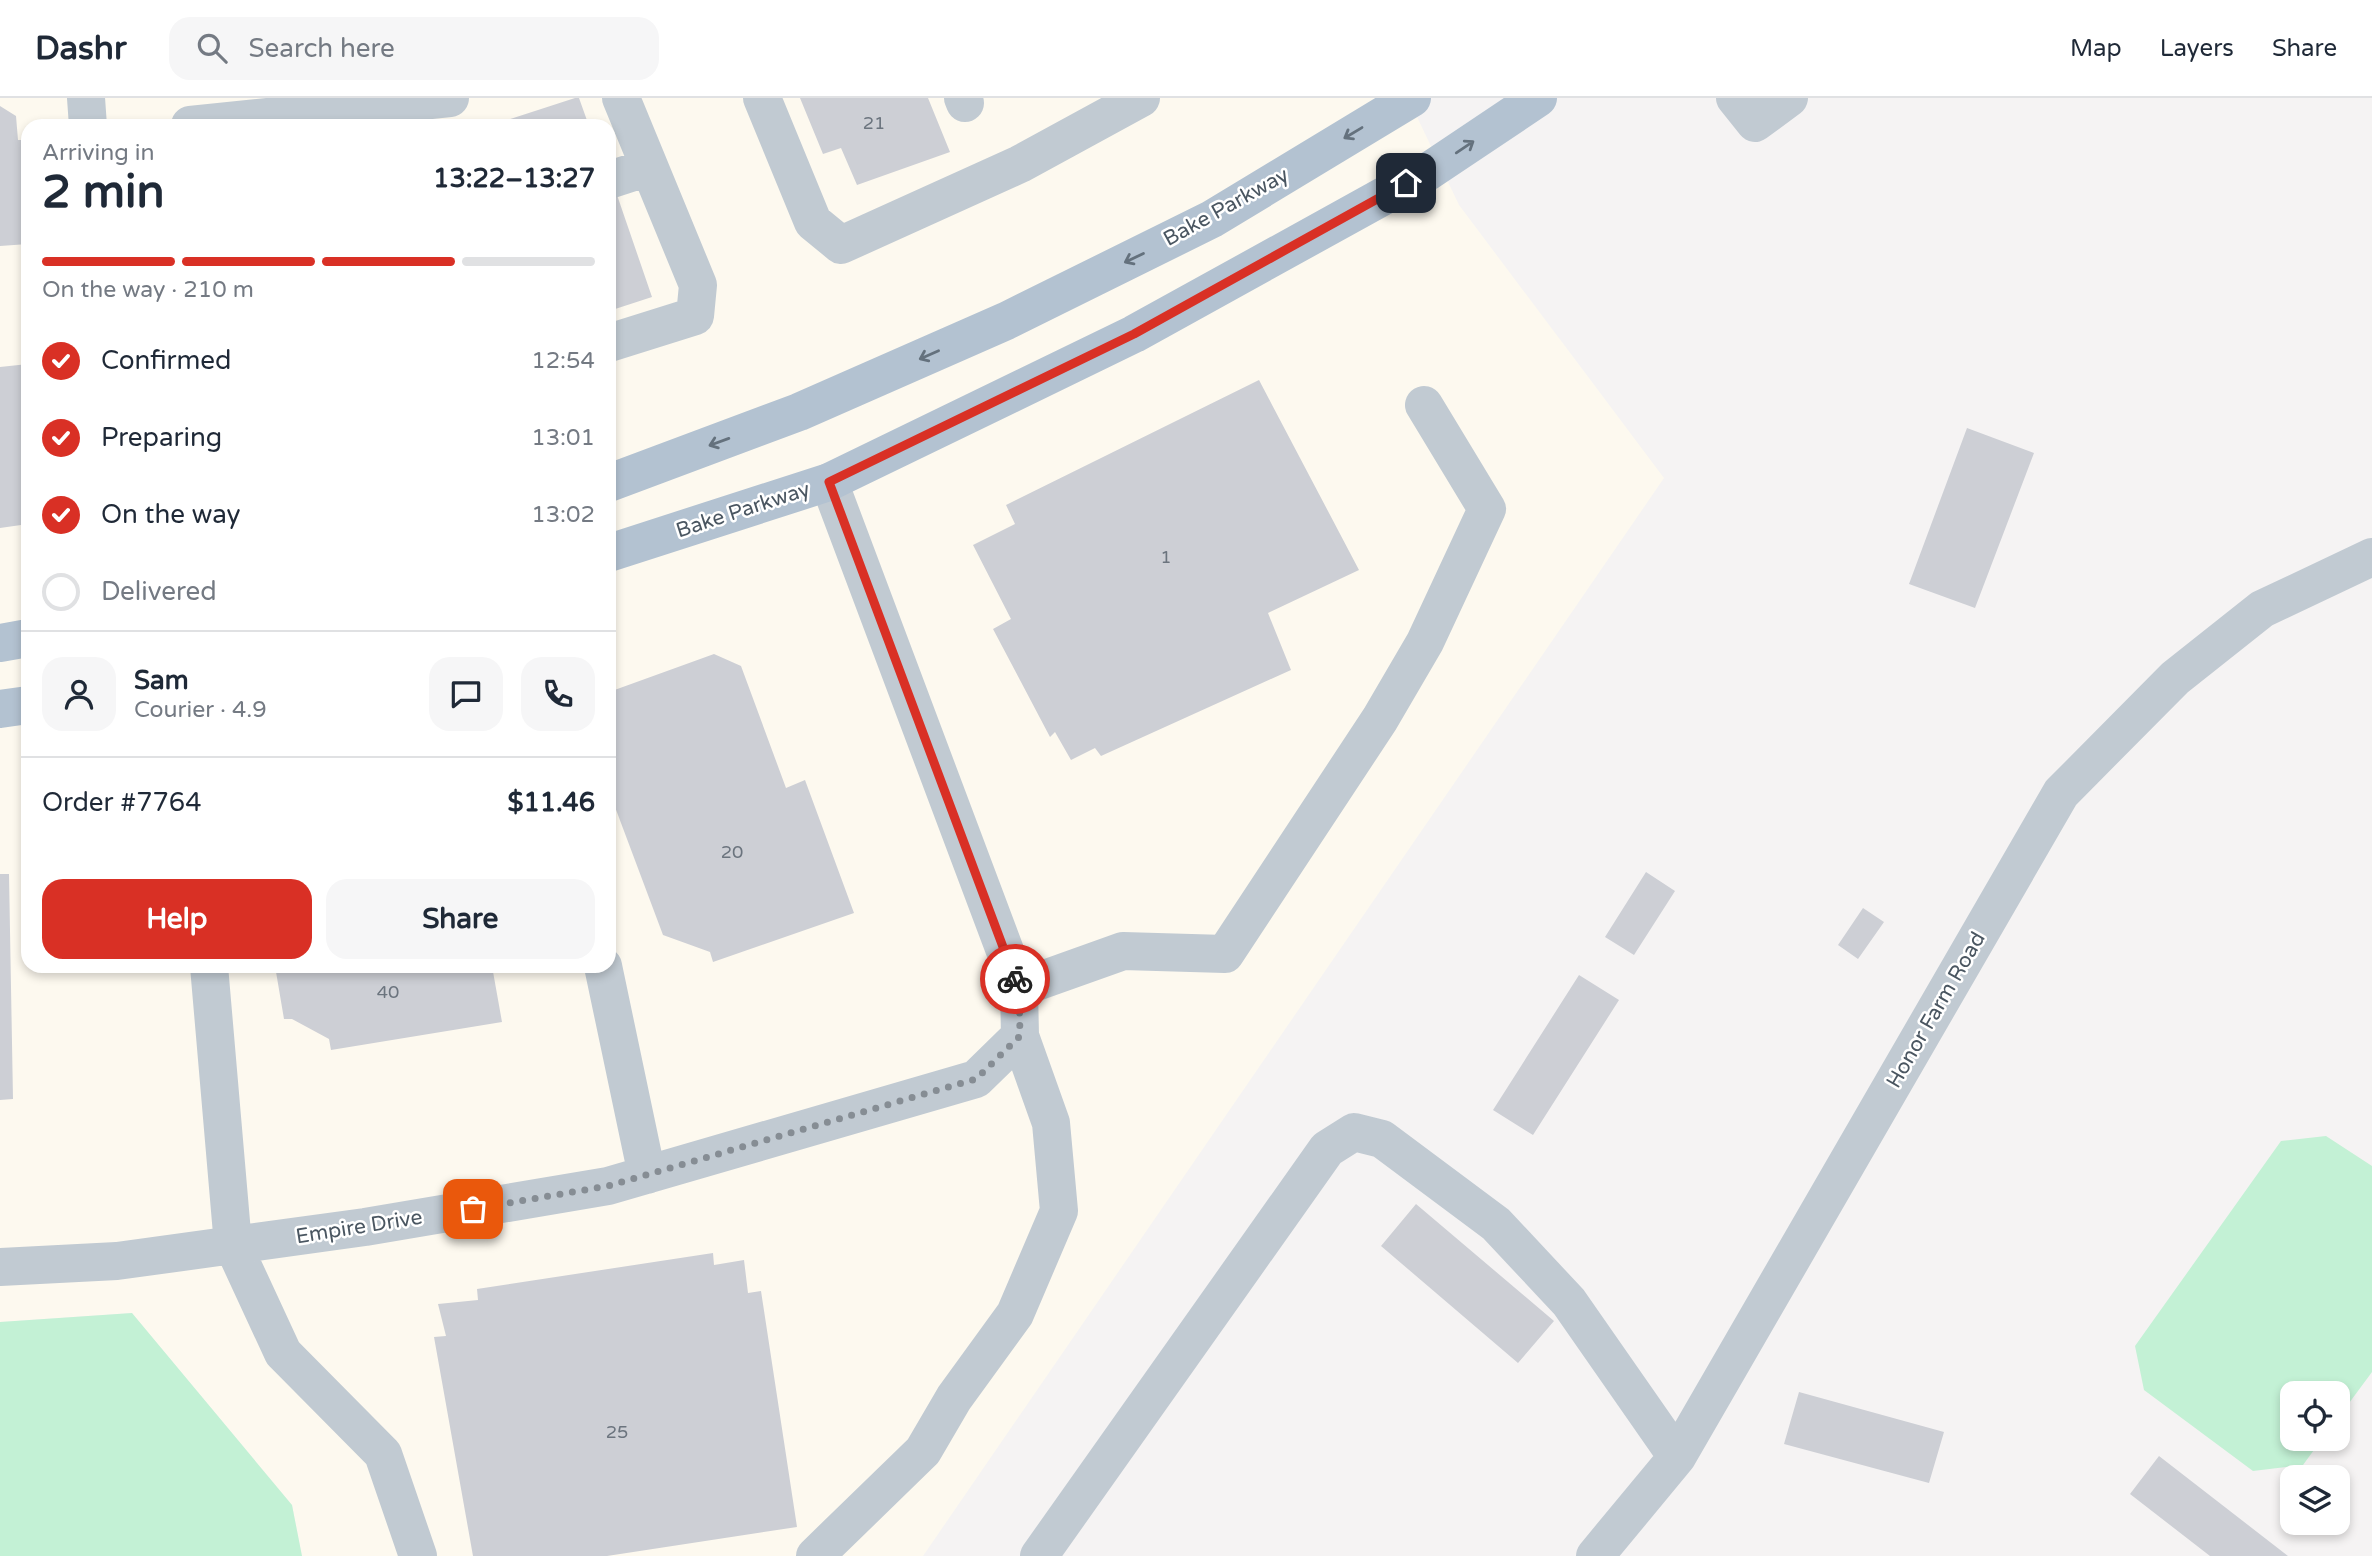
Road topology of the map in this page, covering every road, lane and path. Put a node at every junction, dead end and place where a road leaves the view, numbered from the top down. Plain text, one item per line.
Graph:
1 (86, 98) edge
2 (188, 98) edge
3 (450, 98) edge
4 (621, 98) edge
5 (762, 98) edge
6 (1141, 98) edge
7 (1412, 98) edge
8 (1538, 98) edge
9 (1735, 98) edge
10 (1788, 98) edge
11 (88, 119) edge
12 (190, 119) edge
13 (255, 119) edge
14 (649, 167) junction
15 (616, 178) edge
16 (616, 341) edge
17 (1424, 405) dead end
18 (616, 480) edge
19 (829, 482) junction
20 (616, 551) edge
21 (2372, 557) edge
22 (21, 639) edge
23 (0, 643) edge
24 (21, 706) edge
25 (0, 709) edge
26 (210, 973) edge
27 (605, 973) edge
28 (1019, 988) junction
29 (1020, 1036) junction
30 (647, 1175) junction
31 (233, 1245) junction
32 (0, 1267) edge
33 (1677, 1457) junction
34 (418, 1556) edge
35 (815, 1556) edge
36 (1039, 1556) edge
37 (1595, 1556) edge

1 - 11 street
2 - 12 street
3 - 13 street
4 - 14 street
5 - 6 street
7 -> 18 main road, Bake Parkway
19 -> 8 main road, Bake Parkway
9 - 10 street
14 - 15 street
14 - 16 street
17 - 28 street
19 - 20 main road, Bake Parkway
19 - 28 street
21 - 33 street, Honor Farm Road
22 - 23 main road
24 - 25 main road
26 - 31 street
27 - 30 street
28 - 29 street
29 - 30 street, Empire Drive
29 - 35 street
30 - 31 street, Empire Drive
31 - 32 street, Empire Drive
31 - 34 street
33 - 36 street
33 - 37 street, Honor Farm Road

